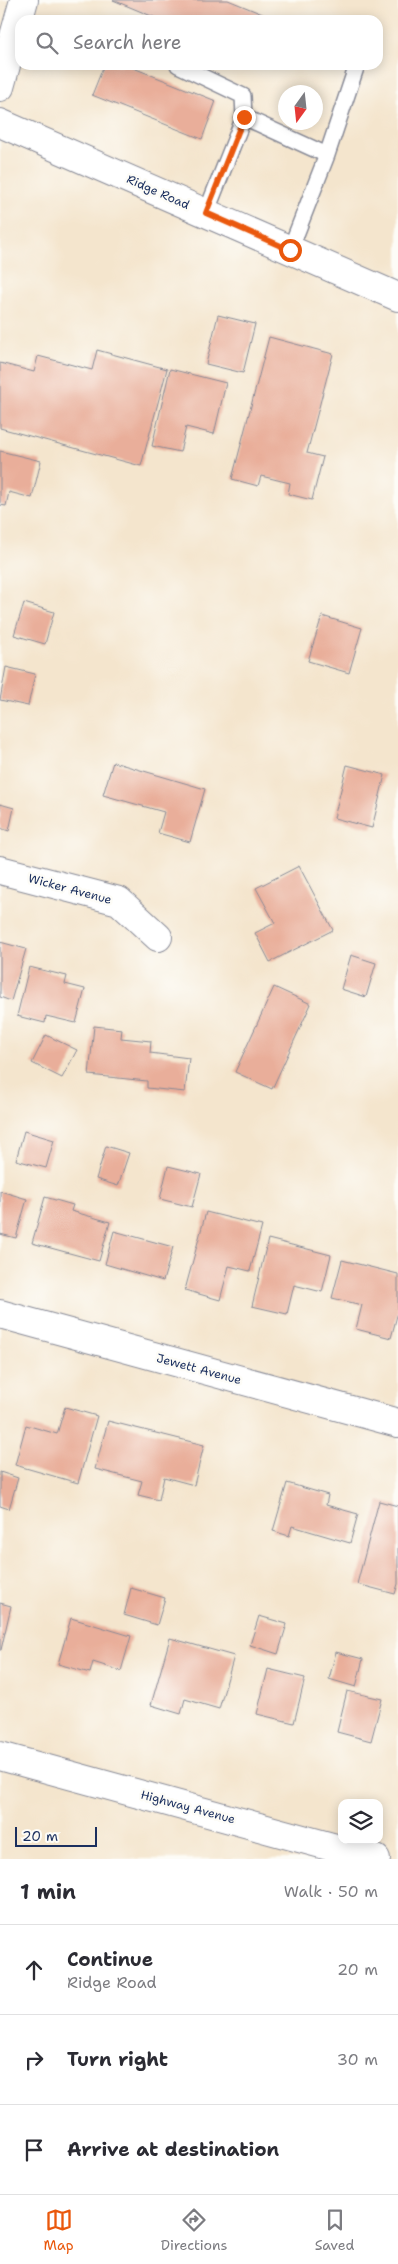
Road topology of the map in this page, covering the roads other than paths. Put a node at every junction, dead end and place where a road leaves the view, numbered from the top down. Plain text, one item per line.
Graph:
1 (24, 0) edge
2 (21, 15) edge
3 (15, 40) edge
4 (188, 70) edge
5 (355, 70) edge
6 (8, 72) edge
7 (244, 117) junction
8 (0, 123) edge
9 (327, 155) junction
10 (206, 213) junction
11 (290, 250) junction
12 (398, 297) edge
13 (0, 870) edge
14 (158, 937) dead end
15 (0, 1314) edge
16 (398, 1424) edge
17 (0, 1756) edge
18 (376, 1859) edge

1 - 2 street
3 - 6 street
4 - 7 lane
5 - 9 lane
7 - 9 lane
7 - 10 lane
8 - 10 street, Ridge Road
9 - 11 lane
10 - 11 street, Ridge Road
11 - 12 street, Ridge Road
13 - 14 street, Wicker Avenue
15 - 16 street, Jewett Avenue
17 - 18 street, Highway Avenue

